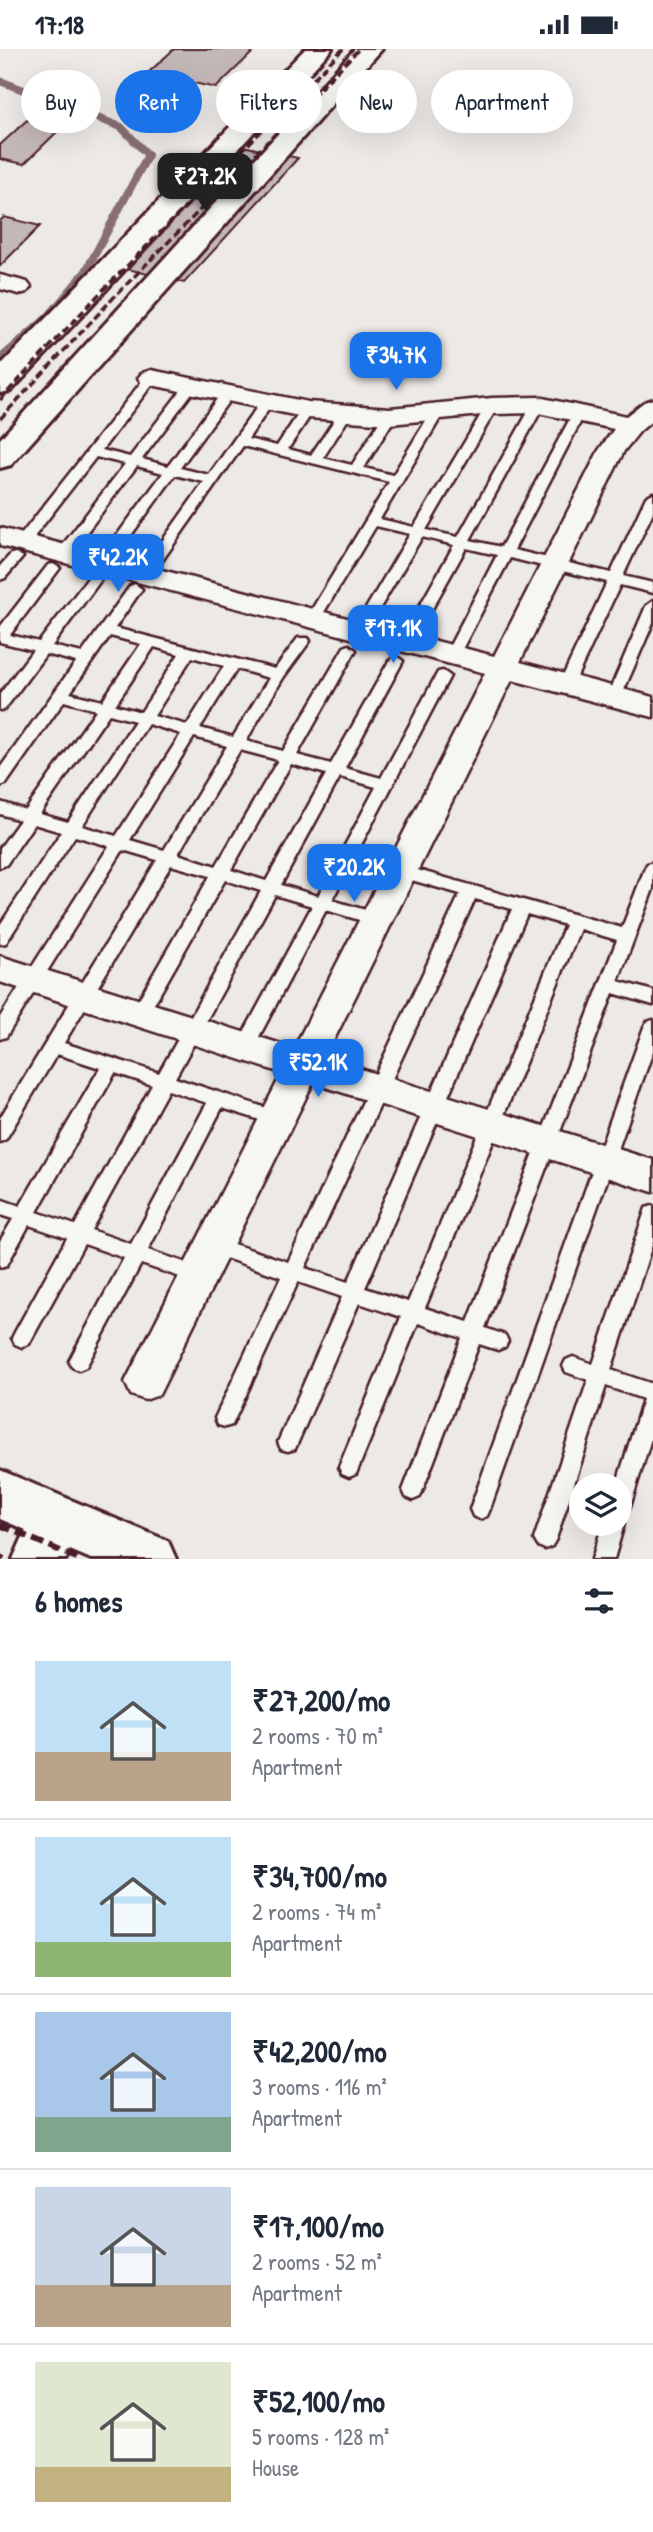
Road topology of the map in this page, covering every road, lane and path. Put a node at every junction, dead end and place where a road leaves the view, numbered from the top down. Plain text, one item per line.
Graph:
1 (319, 49) edge
2 (369, 49) edge
3 (299, 70) edge
4 (322, 100) edge
5 (238, 133) edge
6 (292, 133) edge
7 (151, 378) joint
8 (0, 384) edge
9 (190, 387) junction
10 (227, 395) junction
11 (267, 403) junction
12 (538, 405) junction
13 (492, 406) junction
14 (653, 407) edge
15 (308, 410) junction
16 (438, 412) junction
17 (346, 413) junction
18 (579, 413) junction
19 (390, 416) junction
20 (631, 425) junction
21 (240, 441) junction
22 (279, 451) junction
23 (93, 452) junction
24 (0, 458) edge
25 (315, 459) junction
26 (133, 462) junction
27 (356, 469) junction
28 (171, 471) junction
29 (397, 479) junction
30 (212, 480) junction
31 (653, 497) edge
32 (372, 521) junction
33 (418, 532) junction
34 (461, 542) junction
35 (12, 546) edge
36 (505, 553) junction
37 (58, 561) junction
38 (554, 565) junction
39 (99, 571) junction
40 (0, 575) edge
41 (615, 579) junction
42 (140, 582) junction
43 (653, 589) edge
44 (653, 606) edge
45 (106, 630) junction
46 (308, 630) junction
47 (0, 637) edge
48 (354, 641) junction
49 (150, 642) junction
50 (41, 648) junction
51 (188, 652) junction
52 (401, 652) junction
53 (85, 659) junction
54 (233, 664) junction
55 (447, 666) junction
56 (503, 668) junction
57 (278, 675) junction
58 (566, 685) junction
59 (60, 695) junction
60 (614, 697) junction
61 (0, 705) edge
62 (653, 707) edge
63 (105, 708) junction
64 (144, 719) junction
65 (190, 731) junction
66 (237, 744) junction
67 (288, 758) junction
68 (6, 763) edge
69 (335, 771) junction
70 (0, 780) edge
71 (384, 784) junction
72 (0, 808) edge
73 (30, 817) junction
74 (72, 829) junction
75 (120, 843) junction
76 (168, 857) junction
77 (0, 861) edge
78 (653, 868) edge
79 (400, 871) junction
80 (221, 873) junction
81 (270, 888) junction
82 (470, 891) junction
83 (321, 903) junction
84 (522, 906) junction
85 (376, 919) junction
86 (575, 921) junction
87 (627, 936) junction
88 (0, 938) edge
89 (0, 968) edge
90 (34, 979) junction
91 (608, 985) junction
92 (84, 995) junction
93 (653, 998) edge
94 (140, 1013) junction
95 (653, 1027) edge
96 (192, 1030) junction
97 (0, 1032) edge
98 (53, 1046) junction
99 (245, 1047) junction
100 (111, 1065) junction
101 (303, 1065) junction
102 (163, 1082) junction
103 (379, 1089) junction
104 (218, 1099) junction
105 (434, 1106) junction
106 (276, 1118) junction
107 (491, 1124) junction
108 (0, 1134) edge
109 (547, 1142) junction
110 (605, 1161) junction
111 (653, 1176) edge
112 (0, 1207) edge
113 (653, 1214) edge
114 (25, 1215) junction
115 (80, 1234) junction
116 (212, 1245) junction
117 (136, 1253) junction
118 (0, 1259) edge
119 (293, 1272) junction
120 (198, 1275) junction
121 (353, 1293) junction
122 (413, 1313) junction
123 (474, 1333) junction
124 (22, 1338) dead end
125 (498, 1341) dead end
126 (79, 1361) dead end
127 (573, 1366) dead end
128 (599, 1374) junction
129 (145, 1382) dead end
130 (653, 1393) edge
131 (653, 1399) edge
132 (225, 1418) dead end
133 (288, 1442) dead end
134 (349, 1467) dead end
135 (630, 1473) edge
136 (413, 1490) dead end
137 (0, 1494) edge
138 (480, 1510) dead end
139 (610, 1536) edge
140 (48, 1539) edge
141 (545, 1539) dead end
142 (150, 1559) edge
143 (603, 1559) edge

1 - 3 main road
2 - 4 main road
5 - 8 main road
6 - 24 main road
7 - 9 street
7 - 23 lane
9 - 10 street
9 - 26 lane
10 - 11 street
10 - 28 lane
11 - 15 street
11 - 21 lane
12 - 13 street
12 - 18 street
12 - 34 lane
13 - 16 street
13 - 33 lane
14 - 20 street
15 - 17 street
15 - 22 lane
16 - 19 street
16 - 29 lane
17 - 19 street
17 - 25 lane
18 - 20 street
18 - 36 lane
19 - 27 lane
20 - 38 street
21 - 22 lane
21 - 30 lane
22 - 25 lane
23 - 26 lane
23 - 35 lane
25 - 27 lane
26 - 28 lane
26 - 37 lane
27 - 29 lane
28 - 30 lane
28 - 39 lane
29 - 32 lane
30 - 42 lane
31 - 41 lane
32 - 33 lane
32 - 46 lane
33 - 34 lane
33 - 48 lane
34 - 36 lane
34 - 52 lane
35 - 37 street
35 - 40 lane
36 - 38 lane
36 - 55 lane
37 - 39 street
37 - 47 lane
38 - 41 lane
38 - 56 street
39 - 42 street
39 - 50 lane
41 - 43 lane
41 - 58 lane
42 - 45 lane
42 - 46 street
44 - 60 lane
45 - 49 lane
45 - 53 lane
46 - 48 street
46 - 57 lane
47 - 50 lane
48 - 52 street
48 - 67 lane
49 - 51 lane
49 - 63 lane
50 - 53 lane
50 - 61 lane
51 - 54 lane
51 - 64 lane
52 - 55 street
52 - 69 lane
53 - 59 lane
54 - 57 lane
54 - 65 lane
55 - 56 street
55 - 71 lane
56 - 58 street
56 - 79 street
57 - 66 lane
58 - 60 street
59 - 63 lane
59 - 68 lane
60 - 62 street
63 - 64 lane
63 - 73 lane
64 - 65 lane
64 - 74 lane
65 - 66 lane
65 - 75 lane
66 - 67 lane
66 - 76 lane
67 - 69 lane
67 - 80 lane
68 - 70 lane
69 - 71 lane
69 - 81 lane
71 - 83 lane
72 - 73 lane
73 - 74 lane
73 - 77 lane
74 - 75 lane
74 - 88 lane
75 - 76 lane
75 - 90 lane
76 - 80 lane
76 - 92 lane
78 - 87 lane
79 - 82 lane
79 - 85 street
80 - 81 lane
80 - 94 lane
81 - 83 lane
81 - 96 lane
82 - 84 lane
82 - 103 lane
83 - 85 lane
83 - 99 lane
84 - 86 lane
84 - 105 lane
85 - 101 street
86 - 87 lane
86 - 107 lane
87 - 91 lane
89 - 90 street
90 - 92 street
90 - 97 lane
91 - 93 lane
91 - 109 lane
92 - 94 street
92 - 98 lane
94 - 96 street
95 - 110 lane
96 - 99 street
96 - 102 lane
98 - 100 lane
98 - 108 lane
99 - 101 street
100 - 102 lane
100 - 114 lane
101 - 103 street
101 - 106 street
102 - 104 lane
102 - 115 lane
103 - 105 street
103 - 119 lane
104 - 106 lane
104 - 117 lane
105 - 107 street
105 - 121 lane
106 - 116 street
107 - 109 street
107 - 122 lane
109 - 110 street
109 - 123 lane
110 - 111 street
110 - 138 lane
112 - 114 lane
113 - 128 lane
114 - 115 lane
114 - 118 lane
115 - 117 lane
115 - 124 lane
116 - 119 lane
116 - 120 street
117 - 120 lane
117 - 126 lane
119 - 121 lane
119 - 132 lane
120 - 129 street
121 - 122 lane
121 - 133 lane
122 - 123 lane
122 - 134 lane
123 - 125 lane
123 - 136 lane
127 - 128 lane
128 - 130 lane
128 - 141 lane
131 - 135 lane
137 - 140 main road
139 - 143 lane
140 - 142 main road

